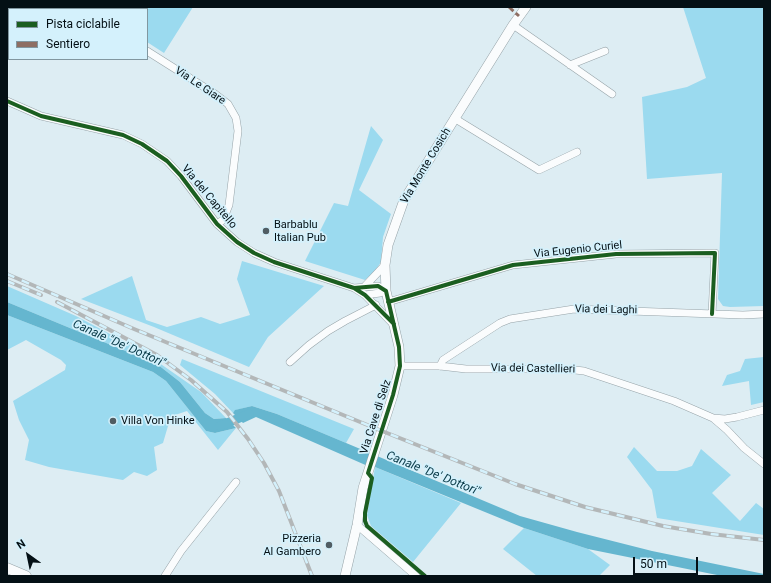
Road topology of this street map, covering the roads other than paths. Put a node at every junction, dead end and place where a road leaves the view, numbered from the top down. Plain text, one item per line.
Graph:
1 (526, 7) edge
2 (512, 25) junction
3 (605, 51) dead end
4 (148, 52) edge
5 (570, 64) junction
6 (612, 94) dead end
7 (7, 102) edge
8 (454, 118) junction
9 (577, 152) dead end
10 (217, 224) junction
11 (385, 265) junction
12 (365, 286) junction
13 (354, 288) junction
14 (386, 291) junction
15 (365, 295) junction
16 (388, 302) junction
17 (376, 305) junction
18 (712, 314) junction
19 (764, 314) edge
20 (394, 324) junction
21 (290, 362) dead end
22 (400, 366) junction
23 (440, 366) junction
24 (764, 410) edge
25 (713, 418) junction
26 (764, 464) edge
27 (236, 482) dead end
28 (357, 525) junction
29 (349, 559) junction
30 (7, 568) edge
31 (26, 576) edge
32 (165, 576) edge
33 (345, 576) edge
34 (350, 576) edge
35 (416, 576) edge

1 - 2 street, Via Monte Cosich
2 - 5 street
2 - 8 street, Via Monte Cosich
3 - 5 street
4 - 10 street, Via Le Giare
5 - 6 street
7 - 10 street, Via del Capitello
8 - 9 street
8 - 11 street, Via Monte Cosich
10 - 13 street, Via del Capitello
11 - 12 street
11 - 14 street, Via Monte Cosich
12 - 13 street, Via del Capitello
12 - 14 street, Via del Capitello
13 - 15 street, Via del Capitello
14 - 15 street
14 - 16 street, Via Monte Cosich
15 - 17 street, Via del Capitello
16 - 18 street, Via Eugenio Curiel
16 - 20 street, Via Monte Cosich
17 - 20 street, Via del Capitello
17 - 21 street
18 - 19 street, Via dei Laghi
18 - 23 street, Via dei Laghi
20 - 22 street, Via Monte Cosich
22 - 23 street, Via dei Castellieri
22 - 28 street, Via Cave di Selz
23 - 25 street, Via dei Castellieri
24 - 25 street, Via dei Castellieri
25 - 26 street, Via dei Castellieri
27 - 32 street
28 - 29 street, Via Cave di Selz
28 - 35 street
29 - 33 street, Via Cave di Selz
29 - 34 street, Via Cave di Selz
30 - 31 main road

